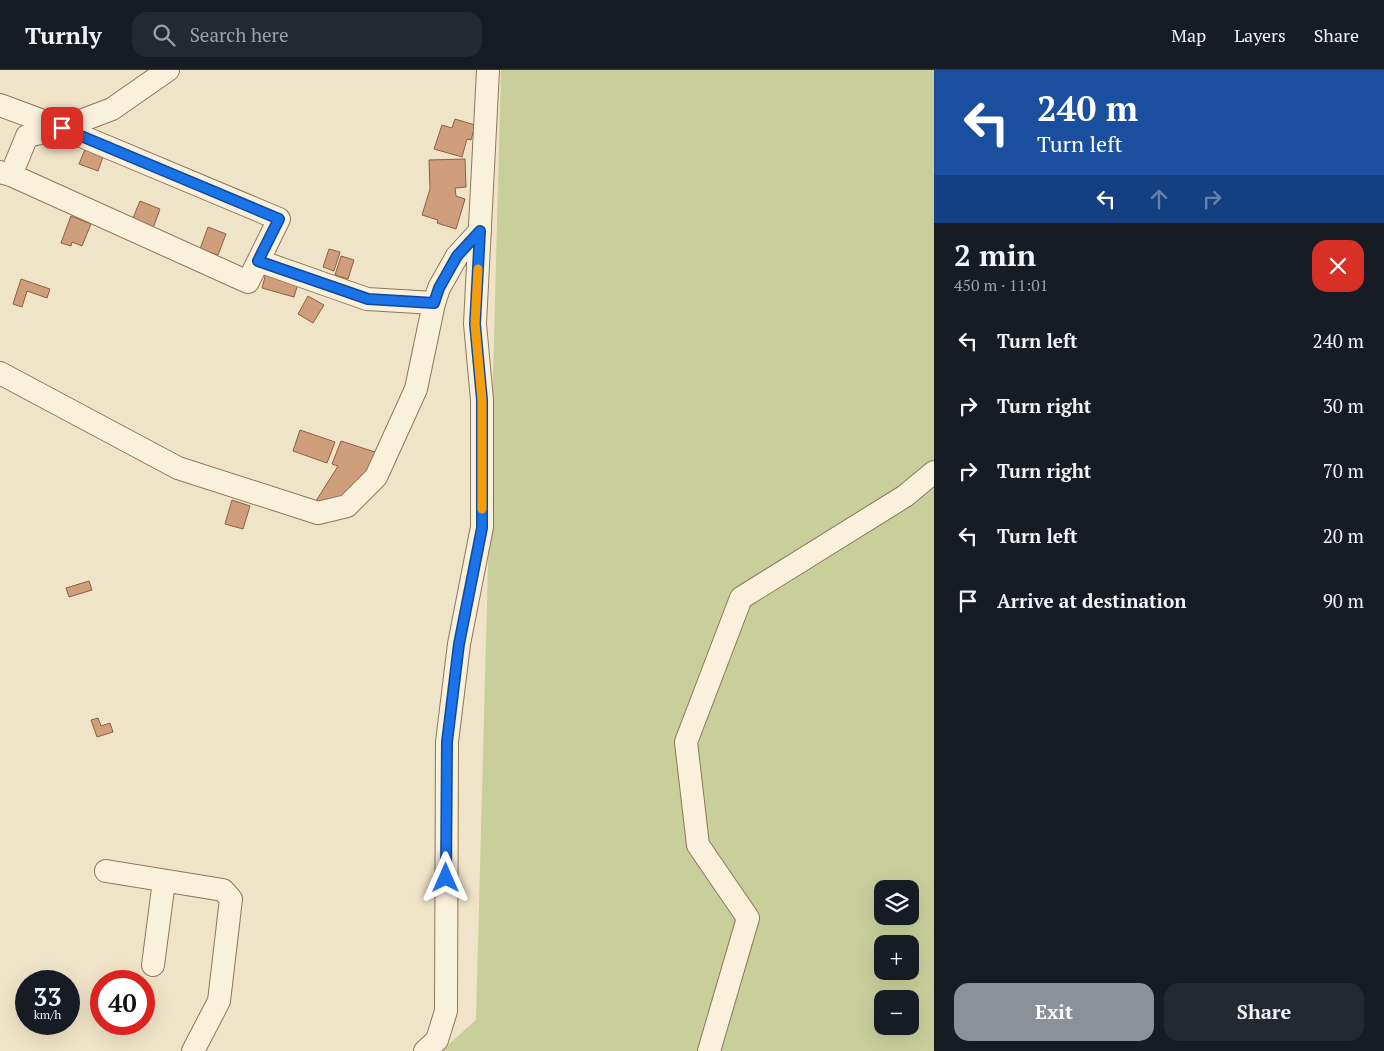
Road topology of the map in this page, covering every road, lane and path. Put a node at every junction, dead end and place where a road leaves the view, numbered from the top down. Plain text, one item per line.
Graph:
1 (168, 70) edge
2 (488, 70) edge
3 (0, 105) edge
4 (62, 128) junction
5 (5, 174) edge
6 (480, 231) junction
7 (258, 261) junction
8 (434, 303) junction
9 (0, 373) edge
10 (934, 472) edge
11 (106, 871) dead end
12 (164, 881) junction
13 (153, 965) dead end
14 (193, 1051) edge
15 (425, 1051) edge
16 (709, 1051) edge

1 - 4 street
2 - 6 street
3 - 4 street
4 - 5 street
4 - 7 street
5 - 7 street
6 - 8 street
6 - 15 street
7 - 8 street
8 - 9 street
10 - 16 street
11 - 12 street
12 - 13 street
12 - 14 street

